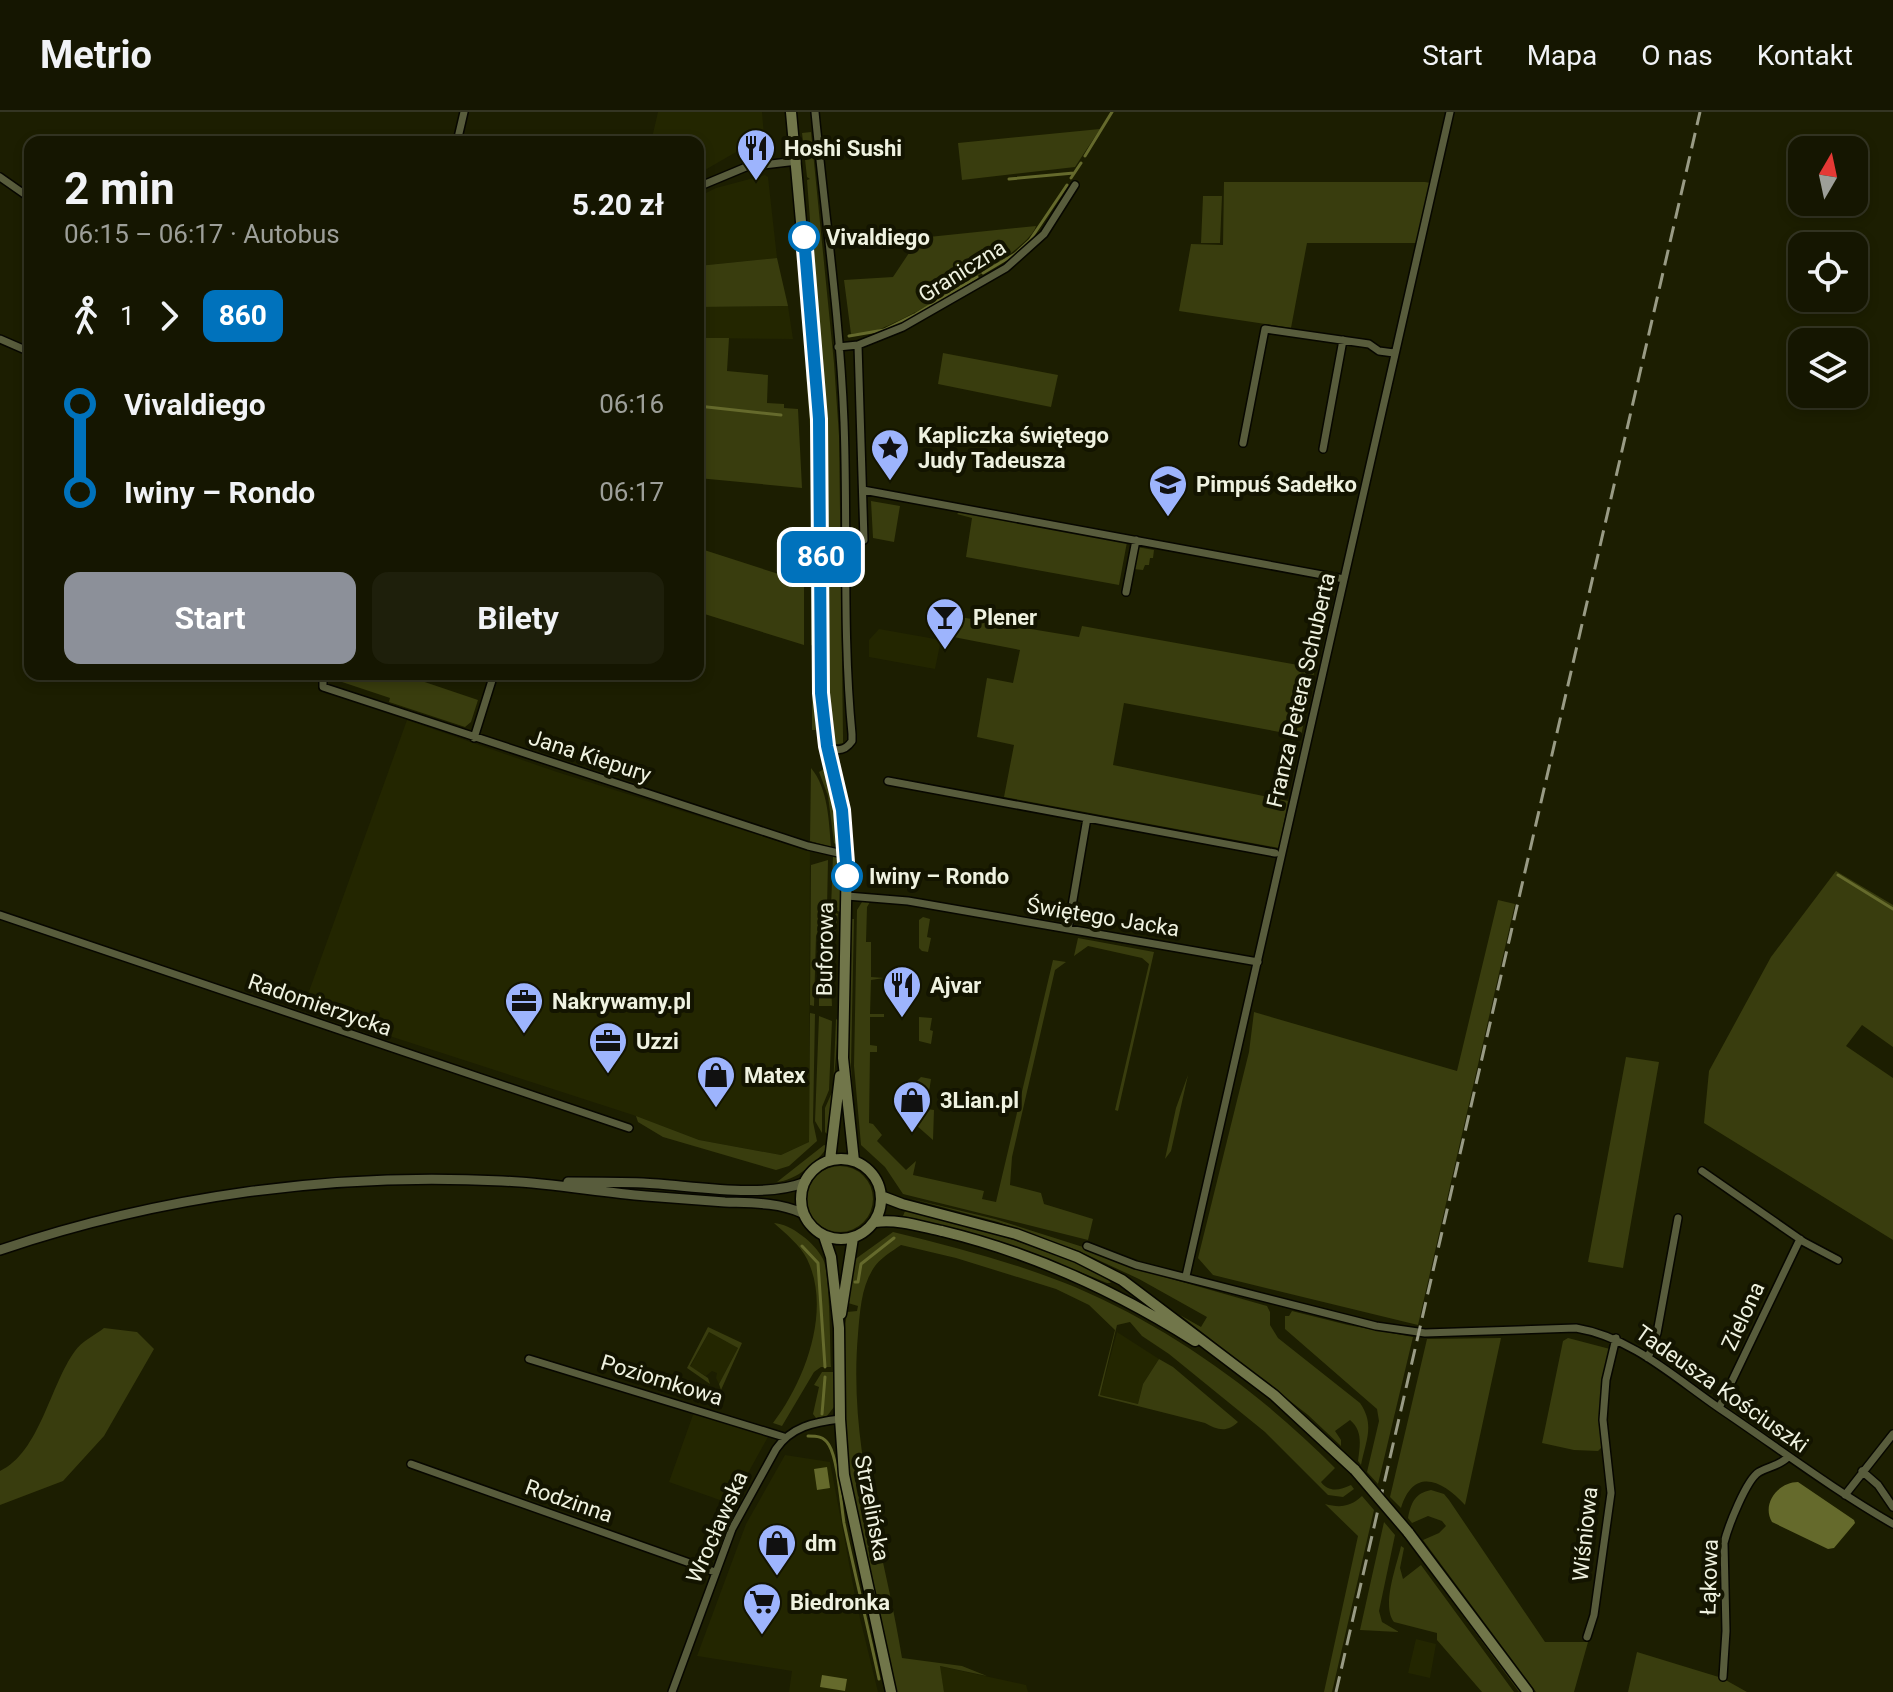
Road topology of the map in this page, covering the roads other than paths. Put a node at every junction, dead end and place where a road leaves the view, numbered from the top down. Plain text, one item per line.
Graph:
1 (464, 112) edge
2 (791, 112) edge
3 (815, 112) edge
4 (1450, 112) edge
5 (458, 136) edge
6 (797, 161) junction
7 (0, 177) edge
8 (704, 184) edge
9 (1075, 185) dead end
10 (24, 194) edge
11 (0, 339) edge
12 (1343, 340) junction
13 (858, 345) junction
14 (838, 347) junction
15 (24, 349) edge
16 (1394, 353) junction
17 (1243, 443) dead end
18 (1323, 449) dead end
19 (863, 490) junction
20 (864, 540) dead end
21 (1136, 540) junction
22 (1344, 579) junction
23 (1126, 592) dead end
24 (323, 680) edge
25 (492, 680) edge
26 (474, 738) junction
27 (827, 746) junction
28 (888, 781) dead end
29 (1087, 818) junction
30 (1275, 853) dead end
31 (847, 855) junction
32 (847, 896) junction
33 (0, 915) edge
34 (1068, 929) junction
35 (1258, 962) junction
36 (843, 1058) junction
37 (629, 1128) dead end
38 (830, 1160) junction
39 (854, 1161) junction
40 (1702, 1171) dead end
41 (520, 1182) junction
42 (803, 1183) junction
43 (881, 1196) junction
44 (802, 1213) junction
45 (1678, 1218) dead end
46 (875, 1222) junction
47 (824, 1236) junction
48 (853, 1238) junction
49 (1800, 1239) junction
50 (1087, 1246) dead end
51 (0, 1250) edge
52 (1838, 1260) dead end
53 (1186, 1276) junction
54 (839, 1328) junction
55 (1616, 1338) junction
56 (1648, 1358) junction
57 (529, 1359) dead end
58 (1258, 1382) junction
59 (1719, 1408) junction
60 (840, 1419) junction
61 (1893, 1434) edge
62 (784, 1437) junction
63 (1788, 1457) junction
64 (411, 1464) dead end
65 (1862, 1471) junction
66 (1845, 1495) junction
67 (1893, 1507) edge
68 (1893, 1524) edge
69 (715, 1572) junction
70 (1587, 1637) dead end
71 (1723, 1677) dead end
72 (672, 1692) edge
73 (891, 1692) edge
74 (1528, 1692) edge

1 - 5 street
2 - 6 main road, Buforowa
3 - 14 street
4 - 16 street, Franza Petera Schuberta
6 - 8 street
6 - 27 main road, Buforowa
7 - 10 street
9 - 13 street, Graniczna
11 - 15 street
12 - 16 street
12 - 17 street
12 - 18 street
13 - 14 street, Graniczna
13 - 19 street
14 - 27 street
16 - 22 street, Franza Petera Schuberta
19 - 20 street
19 - 21 street
21 - 22 street
21 - 23 street
22 - 35 street, Franza Petera Schuberta
24 - 26 street, Jana Kiepury
25 - 26 street
26 - 31 street, Jana Kiepury
27 - 31 main road, Buforowa
28 - 29 street
29 - 30 street
29 - 34 street
31 - 32 main road, Buforowa
32 - 34 street, Świętego Jacka
32 - 36 main road, Buforowa
33 - 37 street, Radomierzycka
34 - 35 street, Świętego Jacka
35 - 53 street, Franza Petera Schuberta
36 - 38 main road, Buforowa
36 - 39 main road, Buforowa
38 - 39 main road
38 - 42 main road
39 - 43 main road
40 - 49 street
41 - 42 street
41 - 44 street
41 - 51 street
42 - 44 main road
43 - 46 main road
43 - 58 main road
44 - 47 main road
45 - 56 street
46 - 48 main road
46 - 58 main road
47 - 48 main road
47 - 54 main road, Strzelińska
48 - 54 main road, Strzelińska
49 - 52 street
49 - 59 street, Zielona
50 - 53 street, Tadeusza Kościuszki
53 - 55 street, Tadeusza Kościuszki
54 - 60 main road, Strzelińska
55 - 56 street, Tadeusza Kościuszki
55 - 70 street, Wiśniowa
56 - 59 street, Tadeusza Kościuszki
57 - 62 street, Poziomkowa
58 - 74 main road, bridge
59 - 63 street, Tadeusza Kościuszki
60 - 62 street
60 - 73 main road, Strzelińska
61 - 65 street
62 - 69 street, Wrocławska
63 - 66 street, Tadeusza Kościuszki
63 - 71 street, Łąkowa
64 - 69 street, Rodzinna
65 - 66 street
65 - 67 street
66 - 68 street, Tadeusza Kościuszki
69 - 72 street, Wrocławska

